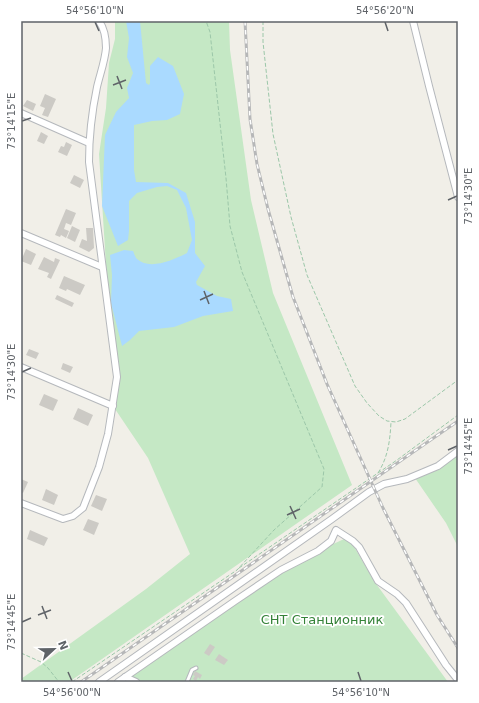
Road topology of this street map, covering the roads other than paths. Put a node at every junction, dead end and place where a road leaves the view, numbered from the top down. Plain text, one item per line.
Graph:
1 (414, 21) edge
2 (101, 23) edge
3 (21, 113) edge
4 (89, 143) junction
5 (458, 197) edge
6 (21, 233) edge
7 (102, 267) junction
8 (21, 367) edge
9 (113, 406) junction
10 (458, 451) edge
11 (21, 503) edge
12 (332, 520) junction
13 (336, 530) junction
14 (196, 668) dead end
15 (125, 678) junction
16 (458, 680) edge
17 (99, 682) edge
18 (118, 682) edge
19 (136, 682) edge
20 (187, 682) edge

1 - 5 street
2 - 4 street
3 - 4 street
4 - 7 street
6 - 7 street
7 - 9 street
8 - 9 street
9 - 11 street
10 - 12 street
12 - 13 street
12 - 17 street
13 - 15 street
13 - 16 street
14 - 20 lane
15 - 18 street
15 - 19 street

